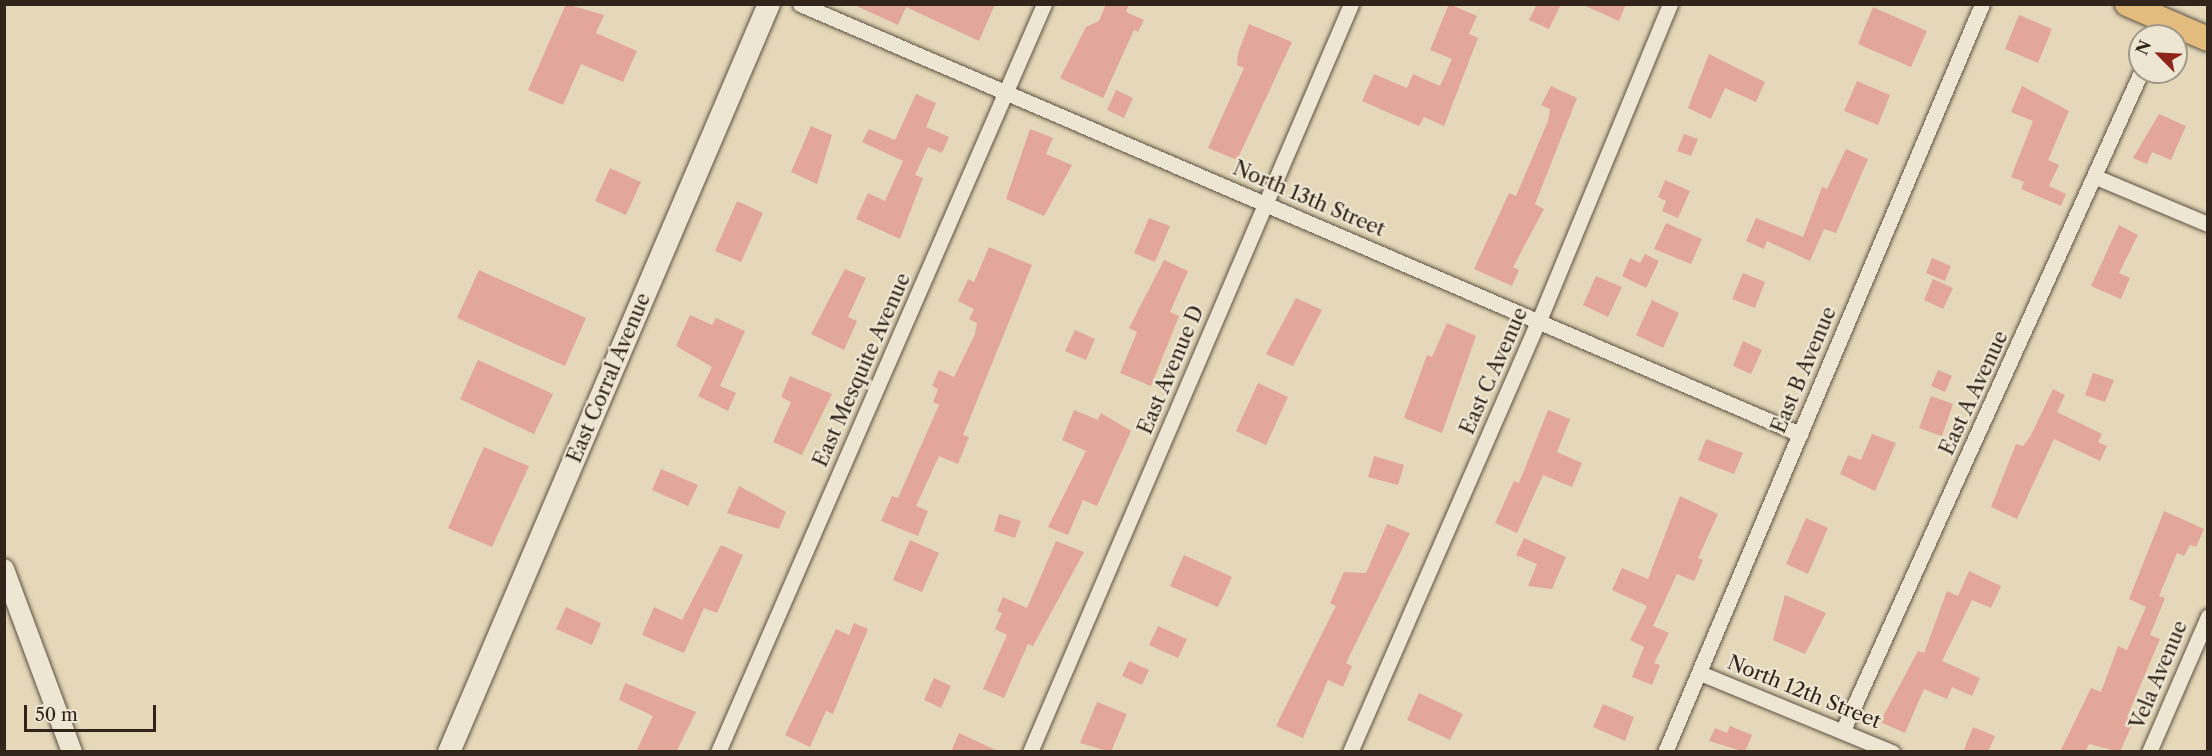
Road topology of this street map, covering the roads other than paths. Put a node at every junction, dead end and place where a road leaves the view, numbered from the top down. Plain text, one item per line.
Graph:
1 (769, 4) edge
2 (800, 4) edge
3 (1044, 4) edge
4 (1351, 4) edge
5 (1670, 4) edge
6 (1982, 4) edge
7 (2127, 4) edge
8 (2154, 24) edge
9 (2188, 34) edge
10 (2208, 39) edge
11 (2136, 84) edge
12 (1006, 94) junction
13 (2096, 177) junction
14 (1266, 203) junction
15 (2208, 224) edge
16 (1540, 318) junction
17 (1800, 434) junction
18 (4, 570) edge
19 (2208, 616) edge
20 (1700, 673) junction
21 (1843, 730) junction
22 (72, 752) edge
23 (449, 752) edge
24 (718, 752) edge
25 (1030, 752) edge
26 (1350, 752) edge
27 (1665, 752) edge
28 (1892, 752) edge
29 (2149, 752) edge

1 - 23 main road, East Corral Avenue
2 - 12 street, North 13th Street
3 - 12 street, East Mesquite Avenue
4 - 14 street, East Avenue D
5 - 16 street, East C Avenue
6 - 17 street, East B Avenue
7 - 8 main road
9 - 10 main road
11 - 13 street, East A Avenue
12 - 14 street, North 13th Street
12 - 24 street, East Mesquite Avenue
13 - 15 street
13 - 21 street, East A Avenue
14 - 16 street, North 13th Street
14 - 25 street, East Avenue D
16 - 17 street, North 13th Street
16 - 26 street, East C Avenue
17 - 20 street, East B Avenue
18 - 22 street
19 - 29 street, Vela Avenue
20 - 21 street, North 12th Street
20 - 27 street, East B Avenue
21 - 28 street, North 12th Street

